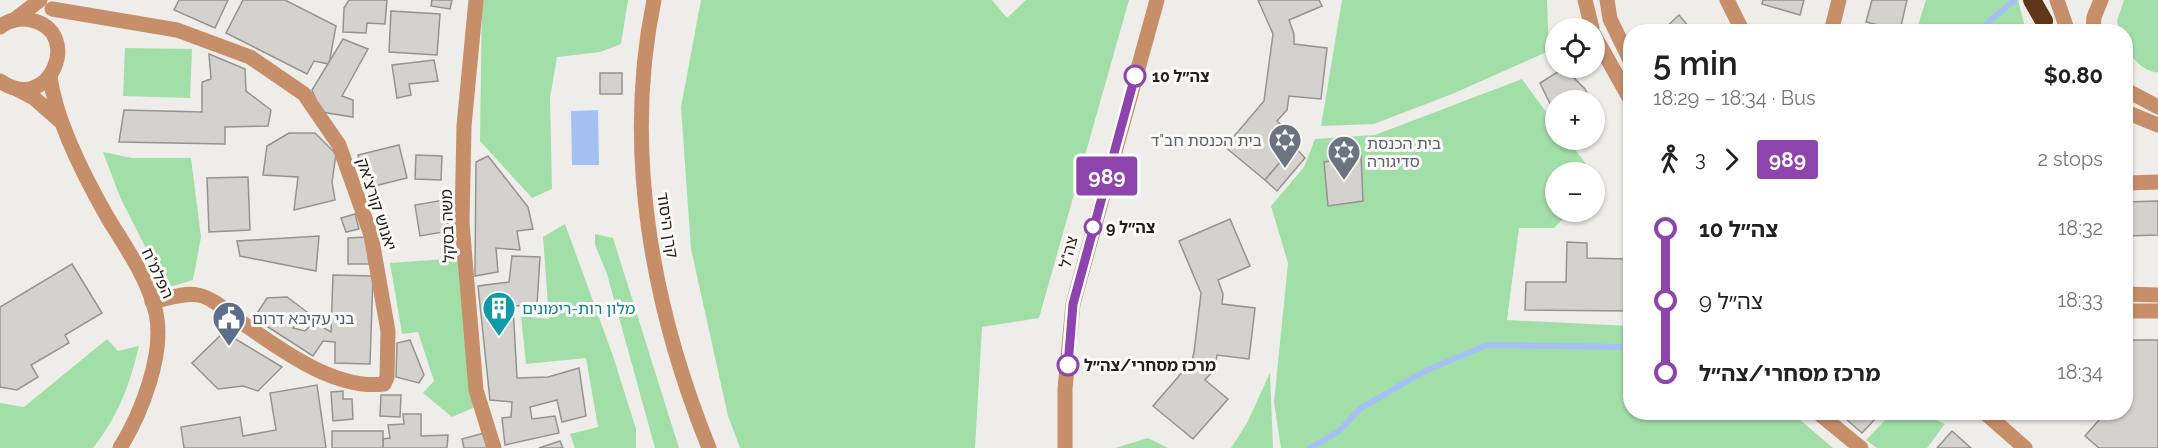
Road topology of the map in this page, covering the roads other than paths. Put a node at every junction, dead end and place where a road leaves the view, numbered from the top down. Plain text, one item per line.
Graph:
1 (476, 0) edge
2 (654, 0) edge
3 (1157, 0) edge
4 (1586, 0) edge
5 (1606, 0) edge
6 (1727, 0) edge
7 (1839, 0) edge
8 (2032, 0) edge
9 (2040, 0) edge
10 (2056, 0) edge
11 (2101, 0) edge
12 (48, 3) edge
13 (1590, 18) edge
14 (7, 23) edge
15 (1739, 24) edge
16 (1833, 24) edge
17 (2046, 24) edge
18 (2046, 24) edge
19 (2065, 24) edge
20 (2094, 24) edge
21 (53, 36) junction
22 (1623, 46) edge
23 (1605, 54) edge
24 (50, 77) junction
25 (0, 81) edge
26 (1623, 86) edge
27 (16, 89) junction
28 (2133, 94) edge
29 (2158, 107) edge
30 (2133, 115) edge
31 (62, 122) junction
32 (2158, 124) edge
33 (2158, 182) edge
34 (2133, 183) edge
35 (2133, 294) edge
36 (2158, 294) edge
37 (152, 302) junction
38 (2133, 311) edge
39 (2158, 311) edge
40 (1827, 420) edge
41 (1993, 420) edge
42 (126, 446) edge
43 (494, 448) edge
44 (709, 448) edge
45 (1065, 448) edge
46 (1861, 448) edge
47 (2025, 448) edge

1 - 43 street, משה בסקל
2 - 44 street, קרן היסוד
3 - 45 street, צה"ל
4 - 13 street
5 - 22 street
6 - 15 street
7 - 16 street
8 - 17 highway
9 - 18 street
10 - 19 street
11 - 20 street
12 - 14 street
12 - 21 street
12 - 37 street, יאנוש קורצ'אק
14 - 21 street
21 - 24 street
23 - 26 street
24 - 27 street
24 - 31 street, הפלמ"ח
25 - 27 street, הפלמ"ח
27 - 31 street, הפלמ"ח
28 - 29 street
30 - 32 street
31 - 37 street, הפלמ"ח
33 - 34 street
35 - 36 street
37 - 42 street, הפלמ"ח
38 - 39 street
40 - 46 street
41 - 47 street

